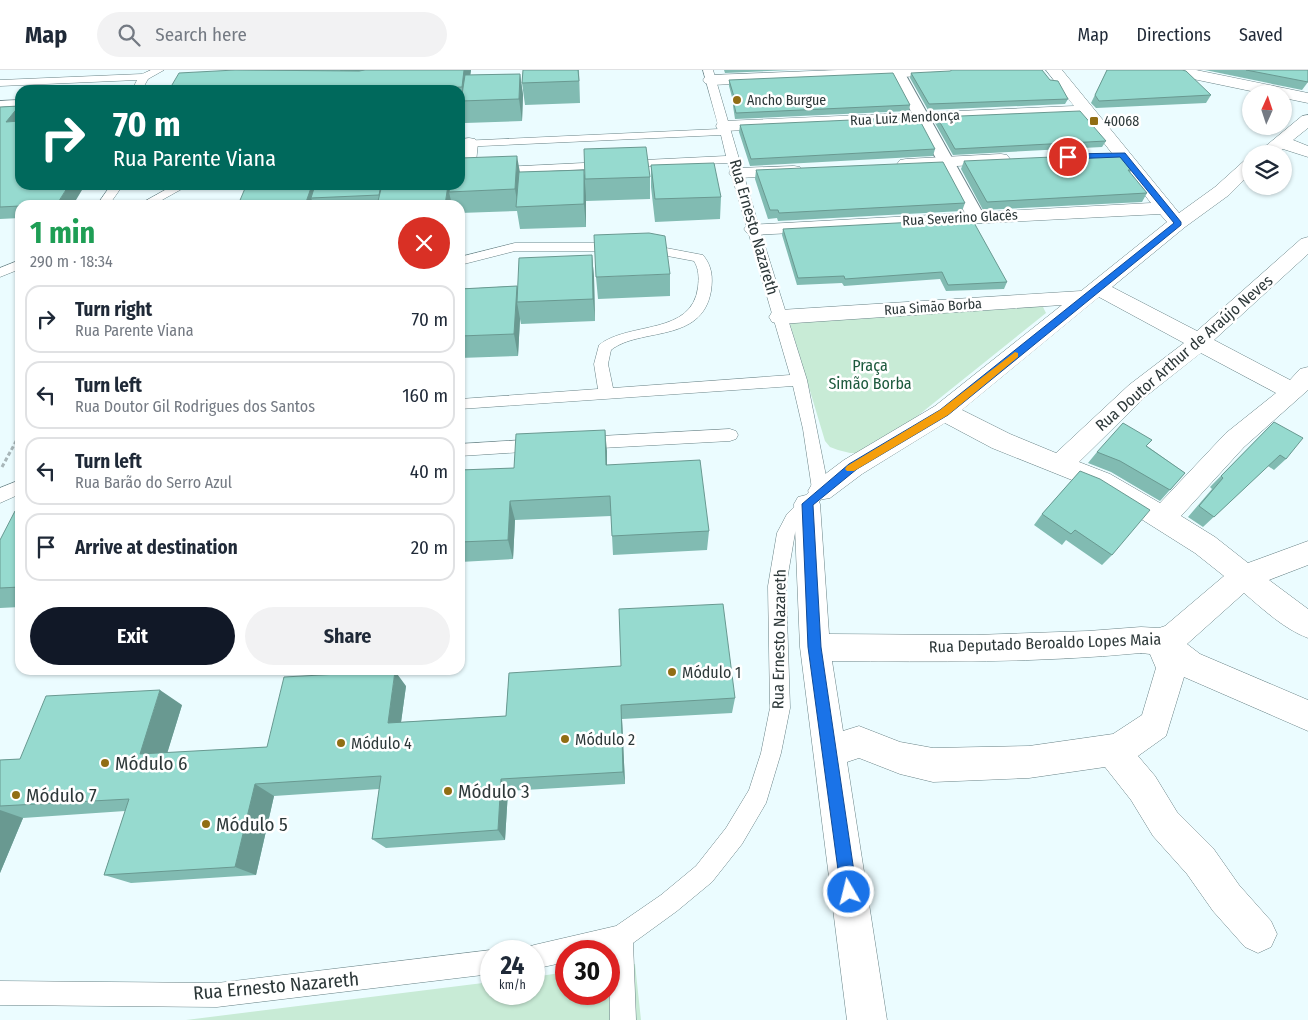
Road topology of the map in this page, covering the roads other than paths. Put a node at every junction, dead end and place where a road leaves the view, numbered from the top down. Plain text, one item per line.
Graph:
1 (159, 70) edge
2 (948, 70) edge
3 (1054, 70) edge
4 (1174, 70) edge
5 (897, 71) edge
6 (709, 75) edge
7 (144, 77) junction
8 (0, 83) edge
9 (140, 85) edge
10 (1308, 98) edge
11 (15, 103) edge
12 (0, 104) edge
13 (1086, 110) junction
14 (922, 117) junction
15 (1308, 120) edge
16 (724, 129) junction
17 (1281, 142) junction
18 (465, 143) edge
19 (1277, 145) edge
20 (1308, 152) edge
21 (1122, 154) junction
22 (1103, 155) edge
23 (1017, 159) edge
24 (947, 162) junction
25 (891, 165) edge
26 (736, 166) junction
27 (813, 169) edge
28 (465, 172) edge
29 (1242, 172) edge
30 (173, 190) edge
31 (154, 200) edge
32 (1172, 216) junction
33 (976, 217) junction
34 (754, 229) junction
35 (1308, 243) edge
36 (465, 260) edge
37 (15, 266) edge
38 (0, 273) edge
39 (1092, 292) junction
40 (780, 317) junction
41 (1200, 342) junction
42 (800, 380) junction
43 (1300, 384) edge
44 (606, 393) junction
45 (465, 404) edge
46 (944, 412) junction
47 (730, 435) dead end
48 (465, 450) edge
49 (1060, 464) junction
50 (15, 488) edge
51 (0, 496) edge
52 (814, 498) junction
53 (1163, 518) junction
54 (1308, 554) edge
55 (1243, 577) junction
56 (1308, 625) edge
57 (1160, 642) junction
58 (815, 647) junction
59 (1308, 716) edge
60 (1112, 750) junction
61 (830, 751) junction
62 (1258, 934) dead end
63 (621, 937) junction
64 (545, 955) edge
65 (480, 963) edge
66 (0, 993) edge
67 (623, 1020) edge
68 (867, 1020) edge

1 - 7 lane
2 - 5 street
3 - 13 street
4 - 10 street
5 - 6 street
5 - 14 street
6 - 16 lane, Rua Ernesto Nazareth
7 - 8 lane
7 - 9 lane
11 - 12 lane
13 - 14 street, Rua Luiz Mendonça
13 - 21 street
14 - 16 street, Rua Luiz Mendonça
14 - 24 street
15 - 17 street
16 - 18 lane
16 - 26 lane, Rua Ernesto Nazareth
17 - 19 street
17 - 20 street
21 - 22 street
21 - 32 street
23 - 24 street
24 - 25 street
24 - 33 street
26 - 27 street
26 - 28 lane
26 - 34 lane, Rua Ernesto Nazareth
29 - 32 street
30 - 31 lane
32 - 33 street, Rua Severino Glacês
32 - 39 street
33 - 34 street, Rua Severino Glacês
34 - 40 lane, Rua Ernesto Nazareth
35 - 41 street, Rua Doutor Arthur de Araújo Neves
36 - 44 lane
37 - 38 lane
39 - 40 street, Rua Simão Borba
39 - 41 street
39 - 46 street
40 - 42 lane, Rua Ernesto Nazareth
41 - 43 street
41 - 49 street, Rua Doutor Arthur de Araújo Neves
42 - 44 lane
42 - 52 lane, Rua Ernesto Nazareth
43 - 53 street
44 - 45 lane
46 - 49 street
46 - 52 street
47 - 48 lane
49 - 53 street
50 - 51 lane
52 - 58 street
52 - 63 lane, Rua Ernesto Nazareth
53 - 55 street
54 - 55 street, Rua Deputado Beroaldo Lopes Maia
55 - 56 street
55 - 57 street, Rua Deputado Beroaldo Lopes Maia
57 - 58 street, Rua Deputado Beroaldo Lopes Maia
57 - 59 street
57 - 60 street
58 - 61 street
60 - 61 street
60 - 62 street
61 - 68 street
63 - 64 lane, Rua Ernesto Nazareth
63 - 67 lane
65 - 66 lane, Rua Ernesto Nazareth

